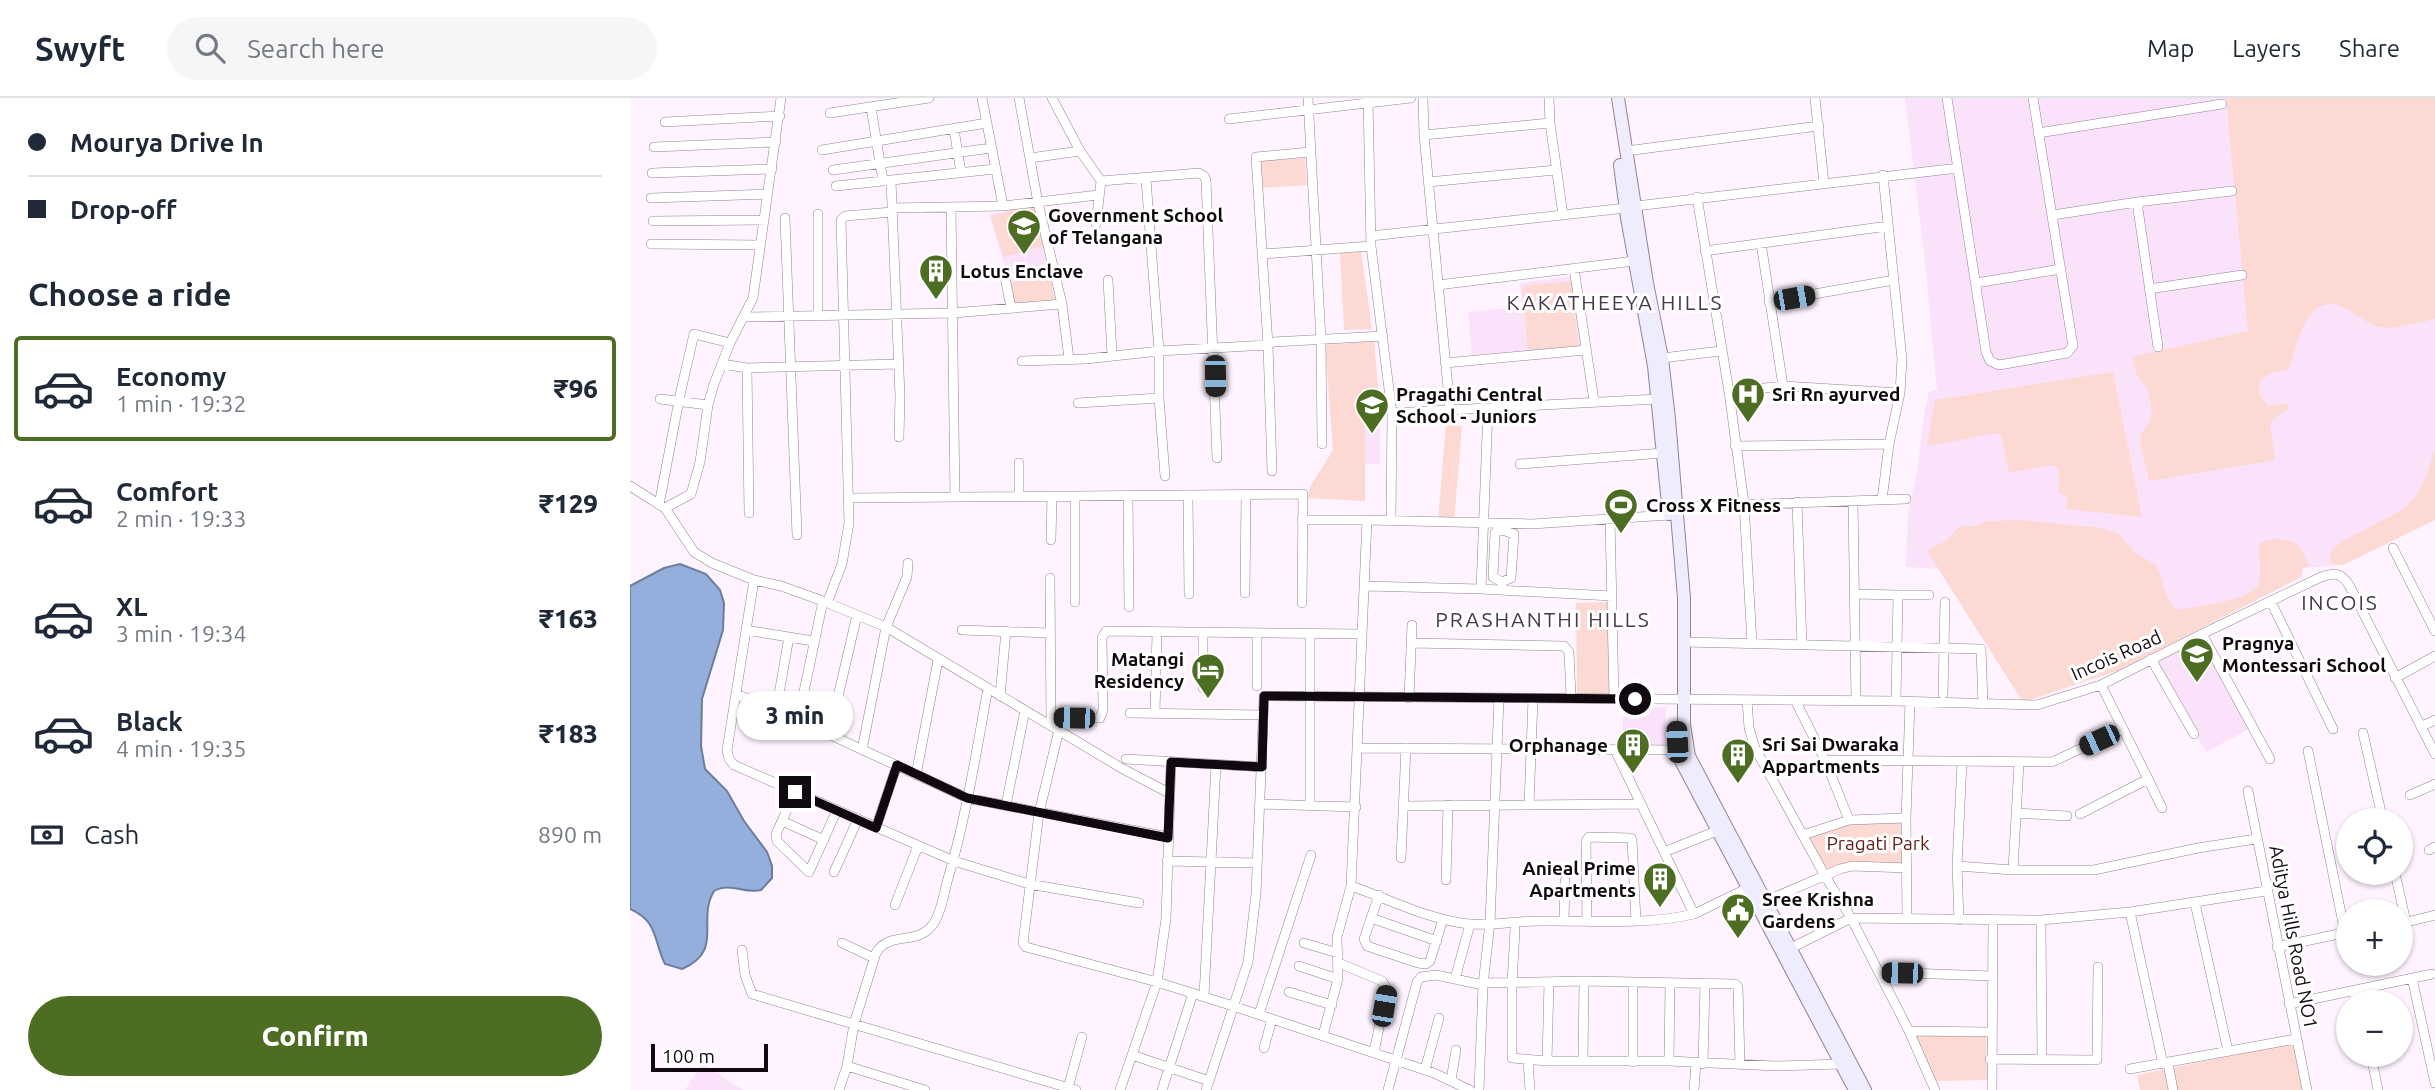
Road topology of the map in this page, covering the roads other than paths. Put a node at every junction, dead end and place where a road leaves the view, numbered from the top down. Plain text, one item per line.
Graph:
1 (781, 98) edge
2 (929, 98) edge
3 (982, 98) edge
4 (1019, 98) edge
5 (1052, 98) edge
6 (1308, 98) edge
7 (1411, 98) edge
8 (1423, 98) edge
9 (1549, 98) edge
10 (1610, 98) edge
11 (1618, 98) edge
12 (1815, 98) edge
13 (1947, 98) edge
14 (2034, 98) edge
15 (904, 100) edge
16 (1368, 101) edge
17 (2222, 104) dead end
18 (871, 107) junction
19 (1309, 110) junction
20 (830, 113) dead end
21 (780, 116) junction
22 (1229, 119) dead end
23 (665, 122) dead end
24 (987, 123) junction
25 (1550, 123) junction
26 (1819, 126) junction
27 (954, 129) junction
28 (2038, 133) junction
29 (1424, 135) junction
30 (776, 142) junction
31 (875, 142) junction
32 (654, 147) dead end
33 (992, 148) junction
34 (822, 150) dead end
35 (1080, 151) junction
36 (1626, 151) junction
37 (957, 152) junction
38 (1310, 152) junction
39 (1030, 158) junction
40 (880, 163) junction
41 (1958, 168) junction
42 (772, 169) junction
43 (833, 170) dead end
44 (995, 170) junction
45 (1556, 170) junction
46 (652, 173) dead end
47 (961, 173) junction
48 (1884, 176) junction
49 (1146, 179) junction
50 (887, 181) junction
51 (1101, 181) junction
52 (1428, 182) junction
53 (1824, 183) junction
54 (836, 186) dead end
55 (2232, 191) dead end
56 (768, 194) junction
57 (1098, 195) junction
58 (1697, 197) junction
59 (650, 198) dead end
60 (2137, 202) junction
61 (1038, 203) junction
62 (1003, 206) junction
63 (1631, 207) junction
64 (951, 208) junction
65 (892, 210) junction
66 (818, 214) dead end
67 (1563, 215) junction
68 (2053, 215) junction
69 (785, 218) dead end
70 (764, 220) junction
71 (653, 221) dead end
72 (1096, 224) dead end
73 (1888, 226) junction
74 (1432, 229) junction
75 (1371, 241) junction
76 (1761, 243) junction
77 (650, 244) dead end
78 (760, 245) junction
79 (1317, 250) junction
80 (1705, 251) junction
81 (1262, 254) junction
82 (1634, 261) junction
83 (1574, 268) junction
84 (2061, 269) junction
85 (1004, 272) dead end
86 (2242, 275) dead end
87 (1108, 280) dead end
88 (1894, 280) junction
89 (1976, 283) junction
90 (1438, 285) junction
91 (2149, 289) junction
92 (1769, 302) junction
93 (1062, 303) junction
94 (1011, 308) junction
95 (953, 313) junction
96 (897, 315) junction
97 (818, 316) junction
98 (845, 316) junction
99 (745, 317) junction
100 (789, 317) junction
101 (1382, 336) junction
102 (1321, 340) junction
103 (730, 343) junction
104 (1268, 345) junction
105 (2158, 347) dead end
106 (1214, 349) junction
107 (1586, 350) junction
108 (1159, 351) junction
109 (1721, 351) junction
110 (1112, 355) junction
111 (1662, 358) junction
112 (1069, 359) junction
113 (1022, 361) dead end
114 (1445, 363) junction
115 (722, 364) junction
116 (898, 364) junction
117 (845, 365) junction
118 (790, 366) junction
119 (747, 368) junction
120 (1783, 386) junction
121 (1729, 391) junction
122 (1900, 393) junction
123 (1158, 398) junction
124 (660, 399) dead end
125 (1658, 399) junction
126 (678, 400) junction
127 (1594, 401) junction
128 (1078, 403) dead end
129 (708, 405) junction
130 (1488, 408) junction
131 (1450, 409) junction
132 (1392, 413) junction
133 (899, 437) dead end
134 (1322, 444) dead end
135 (1889, 444) junction
136 (1735, 446) junction
137 (1663, 453) junction
138 (1217, 458) dead end
139 (1019, 463) dead end
140 (1520, 464) dead end
141 (1272, 471) dead end
142 (1165, 476) dead end
143 (630, 486) edge
144 (1188, 495) junction
145 (1246, 495) junction
146 (1052, 496) junction
147 (1075, 496) junction
148 (1128, 496) junction
149 (955, 497) junction
150 (1019, 497) junction
151 (849, 498) junction
152 (1906, 499) dead end
153 (1882, 500) junction
154 (1853, 501) junction
155 (1797, 502) junction
156 (1744, 503) junction
157 (662, 507) junction
158 (1673, 511) junction
159 (749, 513) dead end
160 (1610, 519) junction
161 (1302, 520) junction
162 (1367, 520) junction
163 (1391, 521) junction
164 (1486, 524) junction
165 (1505, 528) junction
166 (797, 535) dead end
167 (1051, 540) dead end
168 (2393, 548) dead end
169 (908, 564) dead end
170 (1049, 579) dead end
171 (754, 580) junction
172 (1364, 586) junction
173 (1502, 586) junction
174 (1482, 589) junction
175 (1245, 593) dead end
176 (1189, 594) dead end
177 (1855, 594) junction
178 (1898, 595) junction
179 (1928, 595) dead end
180 (1612, 596) junction
181 (825, 602) junction
182 (1075, 602) dead end
183 (1945, 602) dead end
184 (2271, 602) junction
185 (1302, 603) dead end
186 (1129, 607) dead end
187 (857, 615) junction
188 (1412, 625) dead end
189 (886, 627) junction
190 (746, 630) junction
191 (962, 630) dead end
192 (1006, 631) junction
193 (2435, 631) edge
194 (1157, 632) junction
195 (1202, 632) junction
196 (1049, 633) junction
197 (1257, 633) junction
198 (1310, 634) junction
199 (1361, 634) junction
200 (2202, 634) junction
201 (789, 637) junction
202 (813, 641) junction
203 (1685, 642) junction
204 (1411, 643) junction
205 (1752, 643) junction
206 (1802, 645) junction
207 (1856, 645) junction
208 (1896, 648) junction
209 (1943, 649) junction
210 (2435, 656) edge
211 (2151, 659) junction
212 (938, 660) junction
213 (2395, 678) junction
214 (2101, 685) junction
215 (1257, 686) dead end
216 (988, 688) junction
217 (1203, 688) dead end
218 (779, 694) dead end
219 (1944, 694) dead end
220 (736, 695) junction
221 (1000, 696) junction
222 (1359, 697) junction
223 (1570, 697) junction
224 (1310, 698) junction
225 (1409, 698) junction
226 (1499, 698) junction
227 (1614, 698) junction
228 (1533, 699) junction
229 (1681, 700) junction
230 (1747, 700) junction
231 (1795, 700) junction
232 (1856, 701) junction
233 (1896, 701) junction
234 (1910, 702) junction
235 (1983, 704) junction
236 (1025, 710) junction
237 (1130, 713) dead end
238 (1155, 713) junction
239 (1263, 715) junction
240 (833, 718) dead end
241 (798, 720) junction
242 (2435, 720) edge
243 (1054, 724) junction
244 (2422, 726) junction
245 (2123, 729) junction
246 (2333, 729) dead end
247 (2363, 733) dead end
248 (2194, 734) dead end
249 (1358, 748) junction
250 (1406, 748) junction
251 (1498, 749) junction
252 (1531, 749) junction
253 (862, 750) junction
254 (1615, 750) junction
255 (1678, 750) junction
256 (2308, 751) dead end
257 (2435, 754) edge
258 (1126, 759) dead end
259 (2270, 759) dead end
260 (1825, 760) junction
261 (1171, 762) junction
262 (1909, 762) junction
263 (1962, 762) junction
264 (2019, 763) junction
265 (897, 765) junction
266 (1216, 765) junction
267 (1262, 767) junction
268 (916, 775) junction
269 (2148, 779) junction
270 (2435, 784) edge
271 (2248, 791) dead end
272 (795, 792) junction
273 (1169, 793) junction
274 (2410, 795) dead end
275 (967, 798) junction
276 (1260, 804) junction
277 (1640, 804) junction
278 (1006, 805) junction
279 (1310, 805) junction
280 (1448, 805) junction
281 (1494, 805) junction
282 (1529, 805) junction
283 (1404, 806) junction
284 (1356, 807) junction
285 (2162, 808) dead end
286 (2380, 808) edge
287 (837, 810) junction
288 (1040, 813) junction
289 (2016, 813) junction
290 (2080, 814) dead end
291 (2067, 816) dead end
292 (1906, 818) junction
293 (858, 819) junction
294 (1849, 820) junction
295 (782, 821) junction
296 (876, 828) junction
297 (1718, 830) junction
298 (1803, 835) junction
299 (1168, 838) junction
300 (2256, 839) junction
301 (824, 841) junction
302 (918, 846) junction
303 (1664, 852) junction
304 (1311, 855) dead end
305 (1401, 858) dead end
306 (954, 861) junction
307 (1167, 861) junction
308 (1211, 862) junction
309 (1256, 863) junction
310 (1957, 866) junction
311 (1907, 868) junction
312 (2013, 870) junction
313 (834, 872) dead end
314 (1824, 874) junction
315 (1446, 880) dead end
316 (1565, 881) dead end
317 (1029, 884) junction
318 (1351, 886) junction
319 (1748, 888) junction
320 (2266, 891) junction
321 (1379, 895) junction
322 (2340, 899) edge
323 (1766, 901) junction
324 (1139, 903) dead end
325 (2195, 903) junction
326 (895, 905) dead end
327 (2130, 912) junction
328 (1694, 914) junction
329 (2435, 915) edge
330 (1371, 918) junction
331 (1851, 918) junction
332 (1443, 919) junction
333 (1907, 919) junction
334 (1564, 920) junction
335 (1959, 920) junction
336 (1993, 920) junction
337 (2041, 920) junction
338 (2413, 920) edge
339 (1636, 921) junction
340 (1587, 922) junction
341 (1490, 923) junction
342 (1470, 924) junction
343 (1515, 929) dead end
344 (2336, 935) edge
345 (1437, 941) junction
346 (842, 943) dead end
347 (1304, 943) dead end
348 (2277, 947) junction
349 (1791, 948) junction
350 (742, 950) dead end
351 (1338, 953) junction
352 (874, 958) junction
353 (1339, 964) junction
354 (1299, 966) dead end
355 (2098, 967) dead end
356 (1879, 972) junction
357 (2432, 974) dead end
358 (1992, 976) junction
359 (2412, 978) junction
360 (1338, 979) junction
361 (1455, 979) junction
362 (1584, 981) junction
363 (1157, 982) junction
364 (1549, 982) junction
365 (1633, 982) junction
366 (1670, 983) junction
367 (1705, 983) junction
368 (1483, 984) junction
369 (1512, 984) junction
370 (2358, 990) edge
371 (1289, 992) dead end
372 (1193, 993) junction
373 (2336, 994) edge
374 (1204, 996) junction
375 (2289, 1004) junction
376 (1332, 1005) junction
377 (1233, 1006) junction
378 (1259, 1014) junction
379 (1439, 1018) dead end
380 (1272, 1019) junction
381 (854, 1024) junction
382 (1909, 1031) junction
383 (1991, 1032) junction
384 (1323, 1035) junction
385 (1082, 1037) dead end
386 (2296, 1039) junction
387 (1264, 1048) dead end
388 (1456, 1050) dead end
389 (2228, 1051) junction
390 (1374, 1052) junction
391 (1132, 1055) junction
392 (1990, 1059) junction
393 (2042, 1059) junction
394 (1528, 1060) junction
395 (1547, 1061) junction
396 (1583, 1061) junction
397 (1669, 1061) junction
398 (1396, 1062) junction
399 (1633, 1062) junction
400 (1699, 1063) junction
401 (1841, 1063) junction
402 (2166, 1063) junction
403 (1740, 1065) junction
404 (847, 1066) junction
405 (1170, 1067) junction
406 (2373, 1067) edge
407 (2130, 1069) dead end
408 (1425, 1070) junction
409 (1451, 1080) junction
410 (2435, 1083) edge
411 (1208, 1085) edge
412 (1072, 1089) edge
413 (839, 1090) edge
414 (925, 1090) edge
415 (1120, 1090) edge
416 (1162, 1090) edge
417 (1388, 1090) edge
418 (1469, 1090) edge
419 (1479, 1090) edge
420 (1530, 1090) edge
421 (1694, 1090) edge
422 (1855, 1090) edge
423 (1865, 1090) edge
424 (1936, 1090) edge
425 (1992, 1090) edge
426 (2173, 1090) edge
427 (2307, 1090) edge
428 (2378, 1090) edge

1 - 21 street
2 - 15 street
3 - 24 street
4 - 39 street
5 - 35 street
6 - 19 street
7 - 16 street
8 - 29 street
9 - 25 street
10 - 63 main road
11 - 36 main road
12 - 26 street
13 - 41 street
14 - 28 street
15 - 18 street
16 - 19 street
16 - 75 street
17 - 28 street
18 - 20 street
18 - 31 street
19 - 22 street
19 - 38 street
21 - 23 street
21 - 30 street
24 - 27 street
24 - 33 street
25 - 29 street
25 - 45 street
26 - 36 street
26 - 53 street
27 - 31 street
27 - 37 street
28 - 68 street
29 - 52 street
30 - 32 street
30 - 42 street
31 - 34 street
31 - 40 street
33 - 37 street
33 - 44 street
35 - 39 street
35 - 51 street
36 - 63 main road
37 - 40 street
37 - 47 street
38 - 79 street
38 - 81 street
39 - 61 street
40 - 43 street
40 - 50 street
41 - 48 street
41 - 89 street
42 - 46 street
42 - 56 street
44 - 47 street
44 - 62 street
45 - 52 street
45 - 67 street
47 - 50 street
48 - 53 street
48 - 73 street
49 - 51 street
49 - 106 street
49 - 108 street
50 - 54 street
50 - 65 street
51 - 57 street
52 - 74 street
53 - 58 street
55 - 60 street
56 - 59 street
56 - 70 street
57 - 61 street
57 - 72 street
58 - 63 street
58 - 80 street
60 - 68 street
60 - 91 street
61 - 62 street
61 - 93 street
62 - 64 street
63 - 67 street
63 - 82 main road
63 - 111 main road
64 - 65 street
64 - 95 street
65 - 96 street
65 - 98 street
66 - 97 street
67 - 74 street
68 - 84 street
69 - 100 street
70 - 71 street
70 - 78 street
73 - 76 street
73 - 88 street
74 - 75 street
74 - 90 street
75 - 79 street
75 - 101 street
76 - 80 street
76 - 92 street
77 - 78 street
78 - 99 street
79 - 81 street
79 - 102 street
80 - 109 street
81 - 104 street
82 - 83 street
82 - 125 main road
83 - 90 street
83 - 107 street
84 - 89 street
84 - 89 street
85 - 94 street
86 - 91 street
87 - 110 street
88 - 92 street
88 - 122 street
90 - 114 street
91 - 105 street
92 - 120 street
93 - 94 street
93 - 112 street
94 - 95 street
95 - 96 street
95 - 149 street
96 - 98 street
96 - 116 street
97 - 98 street
97 - 100 street
98 - 117 street
99 - 100 street
99 - 103 street
100 - 118 street
101 - 102 street
101 - 132 street
102 - 104 street
102 - 134 street
103 - 115 street
103 - 126 street
104 - 106 street
104 - 141 street
106 - 108 street
106 - 138 street
107 - 114 street
107 - 127 street
108 - 110 street
108 - 123 street
109 - 111 street
109 - 121 street
110 - 112 street
111 - 158 main road
112 - 113 street
114 - 131 street
115 - 119 street
115 - 129 street
116 - 117 street
116 - 133 street
117 - 118 street
117 - 151 street
118 - 119 street
118 - 166 street
119 - 159 street
120 - 121 street
120 - 122 street
121 - 136 street
122 - 135 street
123 - 128 street
123 - 142 street
124 - 126 street
125 - 127 street
125 - 137 main road
126 - 129 street
126 - 157 street
127 - 130 street
129 - 157 street
130 - 131 street
130 - 164 street
131 - 132 street
132 - 163 street
135 - 136 street
135 - 153 street
136 - 156 street
137 - 140 street
137 - 158 main road
139 - 150 street
143 - 157 street
144 - 145 street
144 - 148 street
144 - 176 street
145 - 161 street
145 - 175 street
146 - 147 street
146 - 150 street
146 - 167 street
147 - 148 street
147 - 182 street
148 - 186 street
149 - 150 street
149 - 151 street
151 - 181 street
152 - 153 street
153 - 154 street
154 - 155 street
154 - 177 street
155 - 156 street
155 - 206 street
156 - 158 street
156 - 205 street
157 - 171 street
158 - 160 street
158 - 203 main road
158 - 229 main road
160 - 165 street
160 - 180 street
161 - 162 street
161 - 185 street
162 - 163 street
162 - 172 street
163 - 164 street
164 - 165 street
164 - 174 street
165 - 173 street
165 - 173 street
168 - 193 street
169 - 189 street
170 - 196 street
171 - 181 street
171 - 190 street
172 - 174 street
172 - 199 street
173 - 174 street
173 - 180 street
177 - 178 street
177 - 207 street
178 - 179 street
178 - 208 street
180 - 227 street
181 - 187 street
181 - 202 street
183 - 209 street
184 - 200 street, Incois Road
184 - 213 street, Incois Road
184 - 246 street
187 - 189 street
187 - 240 street
188 - 204 street
189 - 212 street
189 - 253 street
190 - 201 street
190 - 220 street
191 - 192 street
192 - 196 street
192 - 221 street
194 - 195 street
194 - 238 street
194 - 243 street
195 - 197 street
195 - 217 street
196 - 243 street
197 - 198 street
197 - 215 street
198 - 199 street
198 - 224 street
199 - 222 street
200 - 211 street, Incois Road
200 - 259 street
201 - 202 street
201 - 218 street
202 - 241 street
203 - 205 street
203 - 229 main road
204 - 223 street
204 - 225 street
205 - 206 street
206 - 207 street
207 - 208 street
207 - 232 street
208 - 209 street
208 - 233 street
209 - 219 street
209 - 235 street
210 - 213 street
211 - 214 street, Incois Road
211 - 248 street
212 - 216 street
212 - 268 street
213 - 244 street, Incois Road
214 - 235 street, Incois Road
214 - 245 street
216 - 221 street
216 - 275 street
220 - 241 street
220 - 272 street
221 - 236 street
222 - 224 street, Incois Road
222 - 225 street, Incois Road
222 - 249 street
223 - 227 street, Incois Road
223 - 228 street, Incois Road
224 - 239 street, Incois Road
224 - 279 street
225 - 226 street, Incois Road
226 - 228 street, Incois Road
226 - 251 street
227 - 229 street, Incois Road
228 - 252 street
229 - 230 street, Incois Road
229 - 255 main road
229 - 323 main road
230 - 231 street, Incois Road
230 - 298 street
231 - 232 street, Incois Road
231 - 260 street
232 - 233 street, Incois Road
233 - 234 street, Incois Road
234 - 235 street, Incois Road
234 - 262 street
236 - 243 street
236 - 278 street
237 - 238 street
238 - 239 street
239 - 267 street
241 - 253 street
242 - 244 street
243 - 273 street
243 - 288 street
244 - 257 street, Incois Road
245 - 264 street
245 - 269 street
247 - 286 street
249 - 250 street
249 - 284 street
250 - 251 street
250 - 283 street
251 - 252 street
251 - 281 street
252 - 254 street
252 - 282 street
253 - 265 street
254 - 255 street
254 - 277 street
255 - 297 main road
256 - 322 street
258 - 261 street
260 - 262 street
260 - 294 street
261 - 266 street
261 - 273 street
262 - 263 street
262 - 292 street
263 - 264 street
263 - 310 street
264 - 289 street
265 - 268 street
265 - 296 street
266 - 267 street
266 - 308 street
267 - 276 street
268 - 275 street
269 - 285 street
269 - 290 street
270 - 274 street
271 - 300 street, Aditya Hills Road NO1
272 - 287 street
272 - 295 street
273 - 299 street
275 - 278 street
275 - 306 street
276 - 279 street
276 - 309 street
277 - 282 street
277 - 303 street
278 - 288 street
279 - 284 street
280 - 281 street
280 - 283 street
280 - 315 street
281 - 282 street
281 - 341 street
283 - 305 street
284 - 318 street
287 - 293 street
287 - 301 street
288 - 299 street
288 - 317 street
289 - 291 street
289 - 312 street
292 - 294 street
292 - 311 street
293 - 296 street
293 - 313 street
294 - 298 street
295 - 301 street
295 - 301 street
296 - 302 street
297 - 303 street
297 - 319 main road
298 - 314 street
299 - 307 street
300 - 312 street
300 - 320 street, Aditya Hills Road NO1
302 - 306 street
302 - 326 street
303 - 328 street
304 - 378 street
306 - 317 street
306 - 352 street
307 - 308 street
307 - 363 street
308 - 309 street
308 - 374 street
309 - 377 street
310 - 312 street
310 - 335 street
311 - 314 street
311 - 333 street
314 - 323 street
314 - 331 street
316 - 334 street
317 - 324 street
317 - 363 street
318 - 321 street
318 - 351 street
319 - 328 street
319 - 401 main road
320 - 325 street
320 - 348 street, Aditya Hills Road NO1
321 - 330 street
321 - 332 street
323 - 349 main road
325 - 327 street
325 - 389 street
327 - 337 street
327 - 402 street
328 - 339 street
329 - 338 street
330 - 345 street
330 - 345 street
331 - 333 street
331 - 349 street
331 - 356 street
332 - 342 street
332 - 345 street
333 - 335 street
334 - 340 street
334 - 341 street
335 - 336 street
336 - 337 street
336 - 358 street
337 - 393 street
339 - 340 street
339 - 340 street
341 - 342 street
341 - 368 street
342 - 361 street
343 - 369 street
344 - 348 street
346 - 352 street
347 - 351 street
348 - 375 street, Aditya Hills Road NO1
349 - 423 main road
350 - 381 street
351 - 353 street
352 - 381 street
353 - 360 street
353 - 390 street
354 - 360 street
355 - 393 street
356 - 358 street
356 - 382 street
357 - 359 street
358 - 383 street
359 - 370 street
359 - 410 street
360 - 376 street
361 - 368 street
361 - 398 street
362 - 364 street
362 - 365 street
362 - 396 street
363 - 372 street
363 - 391 street
364 - 369 street
364 - 395 street
365 - 366 street
365 - 399 street
366 - 367 street
366 - 397 street
367 - 400 street
367 - 403 street
368 - 369 street
368 - 419 street
369 - 394 street
371 - 376 street
372 - 374 street
372 - 405 street
373 - 375 street
374 - 377 street
375 - 386 street, Aditya Hills Road NO1
376 - 384 street
377 - 378 street
377 - 411 street
378 - 380 street
379 - 408 street
380 - 384 street
380 - 387 street
381 - 404 street
381 - 412 street
382 - 383 street
382 - 424 street
383 - 392 street
384 - 390 street
385 - 412 street
386 - 389 street
386 - 427 street, Aditya Hills Road NO1
388 - 409 street
389 - 402 street
390 - 398 street
391 - 405 street
391 - 415 street
392 - 393 street
392 - 425 street
394 - 395 street
394 - 420 street
395 - 396 street
396 - 399 street
397 - 399 street
397 - 400 street
398 - 408 street
398 - 417 street
400 - 403 street
400 - 421 street
401 - 403 street
401 - 422 main road
402 - 407 street
402 - 426 street
404 - 413 street
404 - 414 street
405 - 411 street
405 - 416 street
406 - 428 street
408 - 409 street
409 - 418 street

